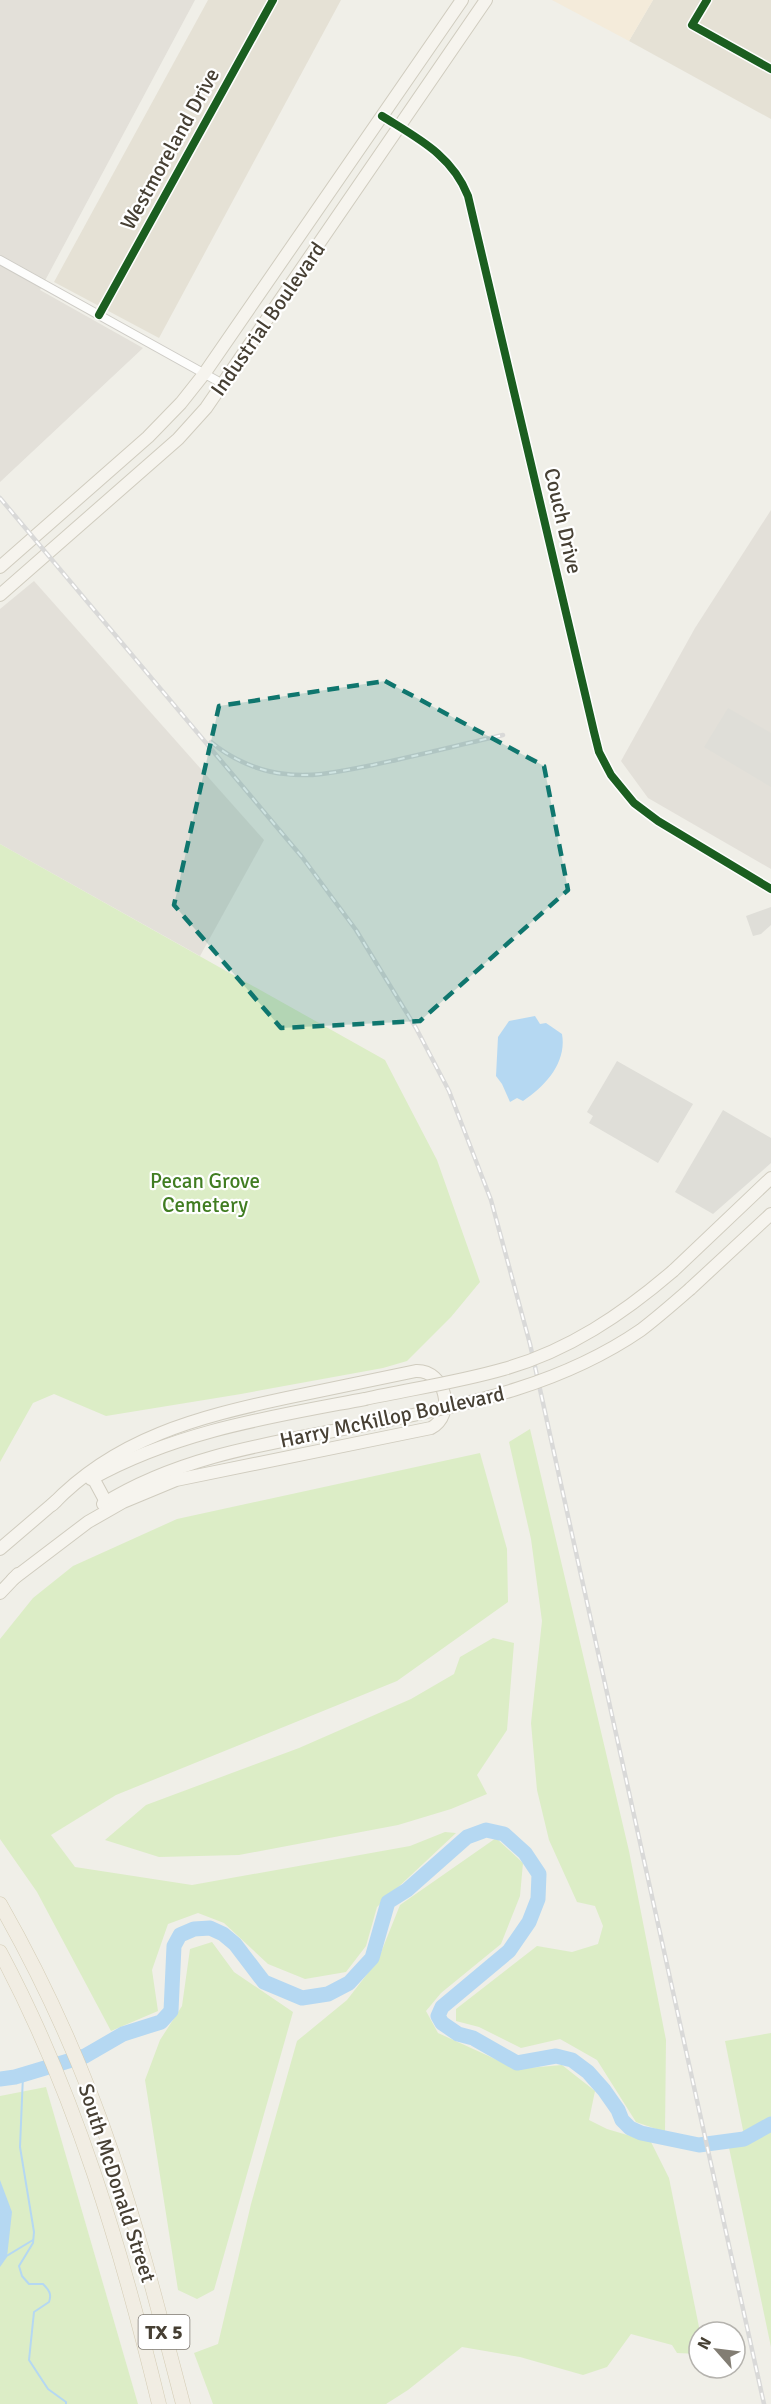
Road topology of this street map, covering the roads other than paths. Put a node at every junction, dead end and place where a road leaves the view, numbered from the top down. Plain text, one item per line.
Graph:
1 (273, 0) edge
2 (462, 0) edge
3 (486, 0) edge
4 (707, 0) edge
5 (771, 69) edge
6 (382, 116) junction
7 (400, 127) junction
8 (0, 260) edge
9 (99, 315) junction
10 (204, 374) junction
11 (223, 384) junction
12 (0, 567) edge
13 (0, 595) edge
14 (771, 889) edge
15 (771, 1178) edge
16 (771, 1214) edge
17 (93, 1478) junction
18 (106, 1502) junction
19 (52, 1505) junction
20 (0, 1549) edge
21 (13, 1579) junction
22 (0, 1593) edge
23 (0, 1904) edge
24 (0, 1952) edge
25 (159, 2404) edge
26 (183, 2404) edge

1 - 9 street, Westmoreland Drive
2 - 6 main road, Industrial Boulevard
3 - 7 main road, Industrial Boulevard
4 - 5 street
6 - 7 street, Couch Drive
6 - 10 main road, Industrial Boulevard
7 - 11 main road, Industrial Boulevard
7 - 14 street, Couch Drive
8 - 9 street
9 - 10 street
10 - 11 street
10 - 12 main road, Industrial Boulevard
11 - 13 main road, Industrial Boulevard
15 - 17 main road, Harry McKillop Boulevard, bridge
16 - 18 main road, Harry McKillop Boulevard, bridge
17 - 18 main road
17 - 19 main road, Harry McKillop Boulevard
18 - 21 main road, Harry McKillop Boulevard
19 - 20 main road, Harry McKillop Boulevard
19 - 21 main road
21 - 22 main road, Harry McKillop Boulevard
23 - 26 main road, South McDonald Street / TX 5
24 - 25 main road, South McDonald Street / TX 5

